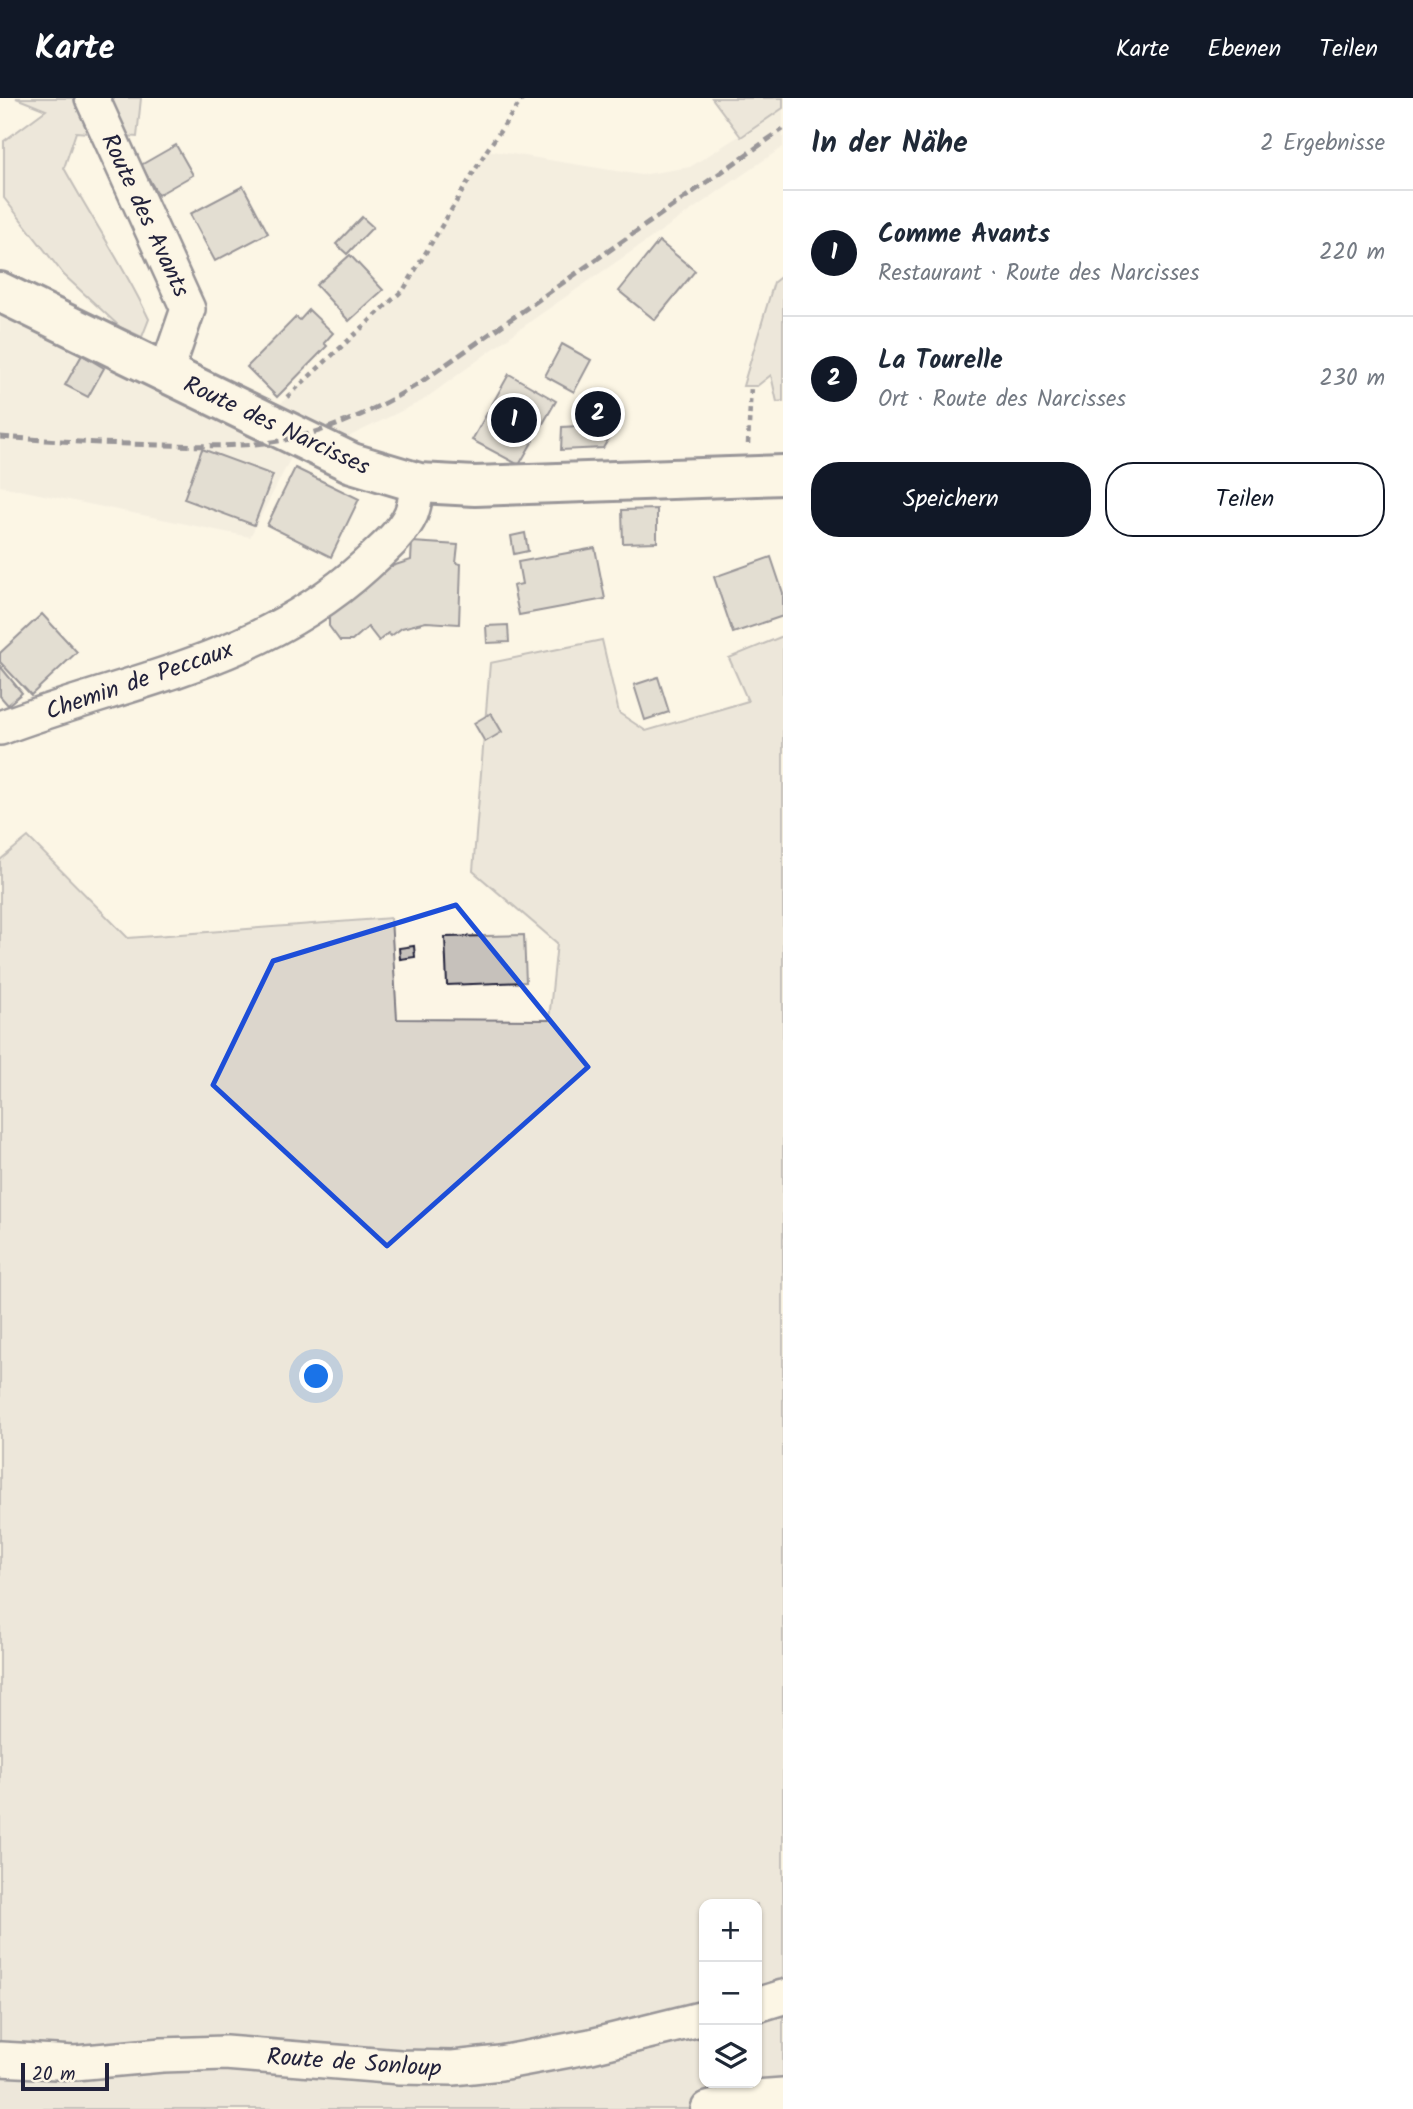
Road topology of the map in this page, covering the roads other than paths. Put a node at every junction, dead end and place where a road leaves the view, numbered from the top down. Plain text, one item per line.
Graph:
1 (92, 98) edge
2 (0, 292) edge
3 (166, 373) junction
4 (765, 475) edge
5 (418, 483) junction
6 (0, 728) edge
7 (783, 1997) edge
8 (762, 2003) edge
9 (699, 2019) edge
10 (0, 2059) edge
11 (783, 2095) edge
12 (708, 2109) edge

1 - 3 street, Route des Avants
2 - 3 street, Route des Narcisses
3 - 5 street, Route des Narcisses
4 - 5 street, Route des Narcisses
5 - 6 street, Chemin de Peccaux
7 - 8 street
9 - 10 street, Route de Sonloup
11 - 12 street

